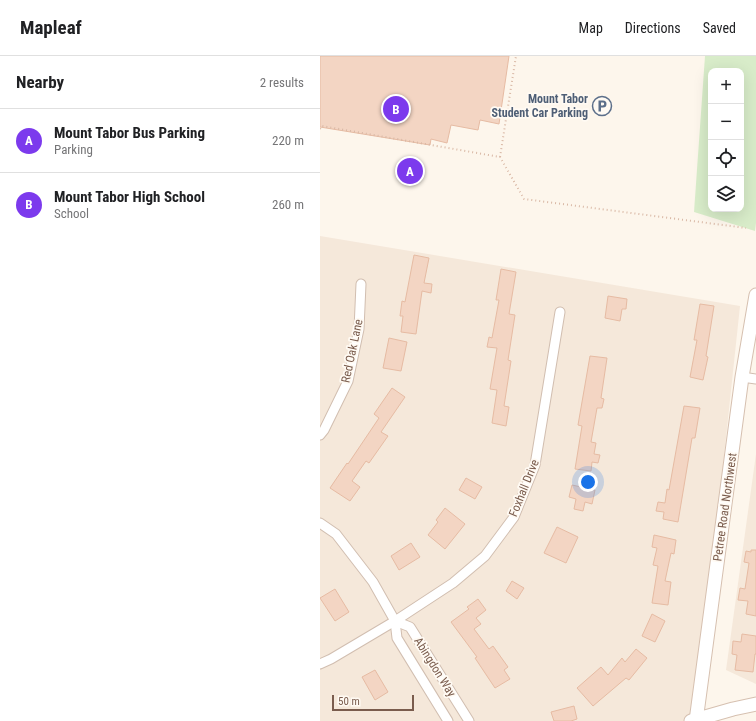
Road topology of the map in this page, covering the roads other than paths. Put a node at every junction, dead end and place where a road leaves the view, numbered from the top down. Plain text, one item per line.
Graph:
1 (361, 284) dead end
2 (756, 295) edge
3 (560, 312) dead end
4 (742, 377) junction
5 (756, 379) edge
6 (320, 435) edge
7 (320, 523) edge
8 (395, 621) junction
9 (320, 664) edge
10 (756, 704) edge
11 (694, 720) edge
12 (448, 721) edge
13 (469, 721) edge

1 - 6 street, Red Oak Lane
2 - 4 street, Petree Road Northwest
3 - 8 street, Foxhall Drive
4 - 5 street
4 - 11 street, Petree Road Northwest
7 - 8 street, Abingdon Way
8 - 9 street, Foxhall Drive
8 - 12 street, Abingdon Way
8 - 13 street, Abingdon Way
10 - 11 street

